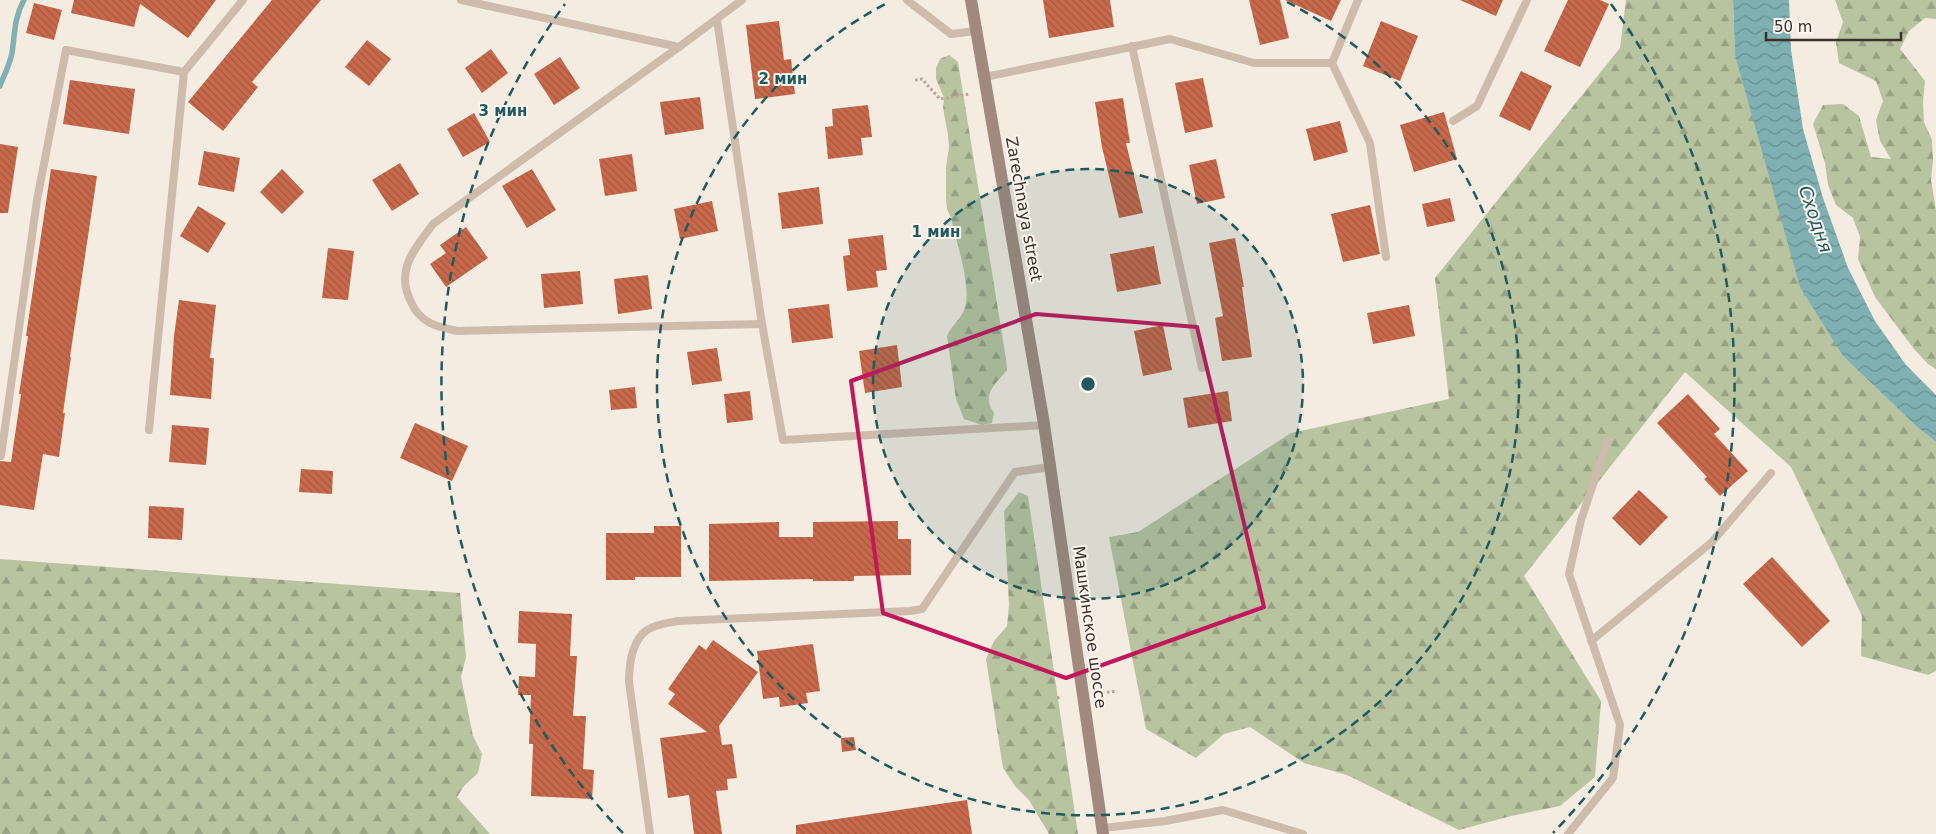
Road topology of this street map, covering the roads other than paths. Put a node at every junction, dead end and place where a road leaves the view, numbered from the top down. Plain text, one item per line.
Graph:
1 (243, 0) edge
2 (461, 0) edge
3 (742, 0) edge
4 (907, 0) edge
5 (971, 0) edge
6 (1358, 0) edge
7 (1527, 0) edge
8 (717, 20) junction
9 (976, 31) junction
10 (1132, 46) junction
11 (680, 47) junction
12 (1332, 63) junction
13 (184, 72) junction
14 (985, 78) junction
15 (1453, 121) dead end
16 (1386, 257) dead end
17 (762, 324) junction
18 (1202, 368) dead end
19 (1045, 425) junction
20 (149, 430) dead end
21 (1608, 440) dead end
22 (1, 456) edge
23 (1050, 467) junction
24 (1771, 473) dead end
25 (1591, 642) junction
26 (1103, 831) edge
27 (650, 834) edge
28 (1303, 834) edge
29 (1568, 834) edge

1 - 13 lane
2 - 11 lane
3 - 8 lane
4 - 9 lane
5 - 9 main road, Zarechnaya street
6 - 12 lane
7 - 15 lane
8 - 11 lane
8 - 17 lane
9 - 14 main road, Zarechnaya street
10 - 12 lane
10 - 14 lane
10 - 18 lane
11 - 17 lane
12 - 16 lane
13 - 20 lane
13 - 22 lane
14 - 19 main road, Zarechnaya street
17 - 19 lane
19 - 23 main road, Машкинское шоссе
21 - 25 lane
23 - 26 main road, Машкинское шоссе
23 - 27 lane
24 - 25 lane
25 - 29 lane
26 - 28 lane

